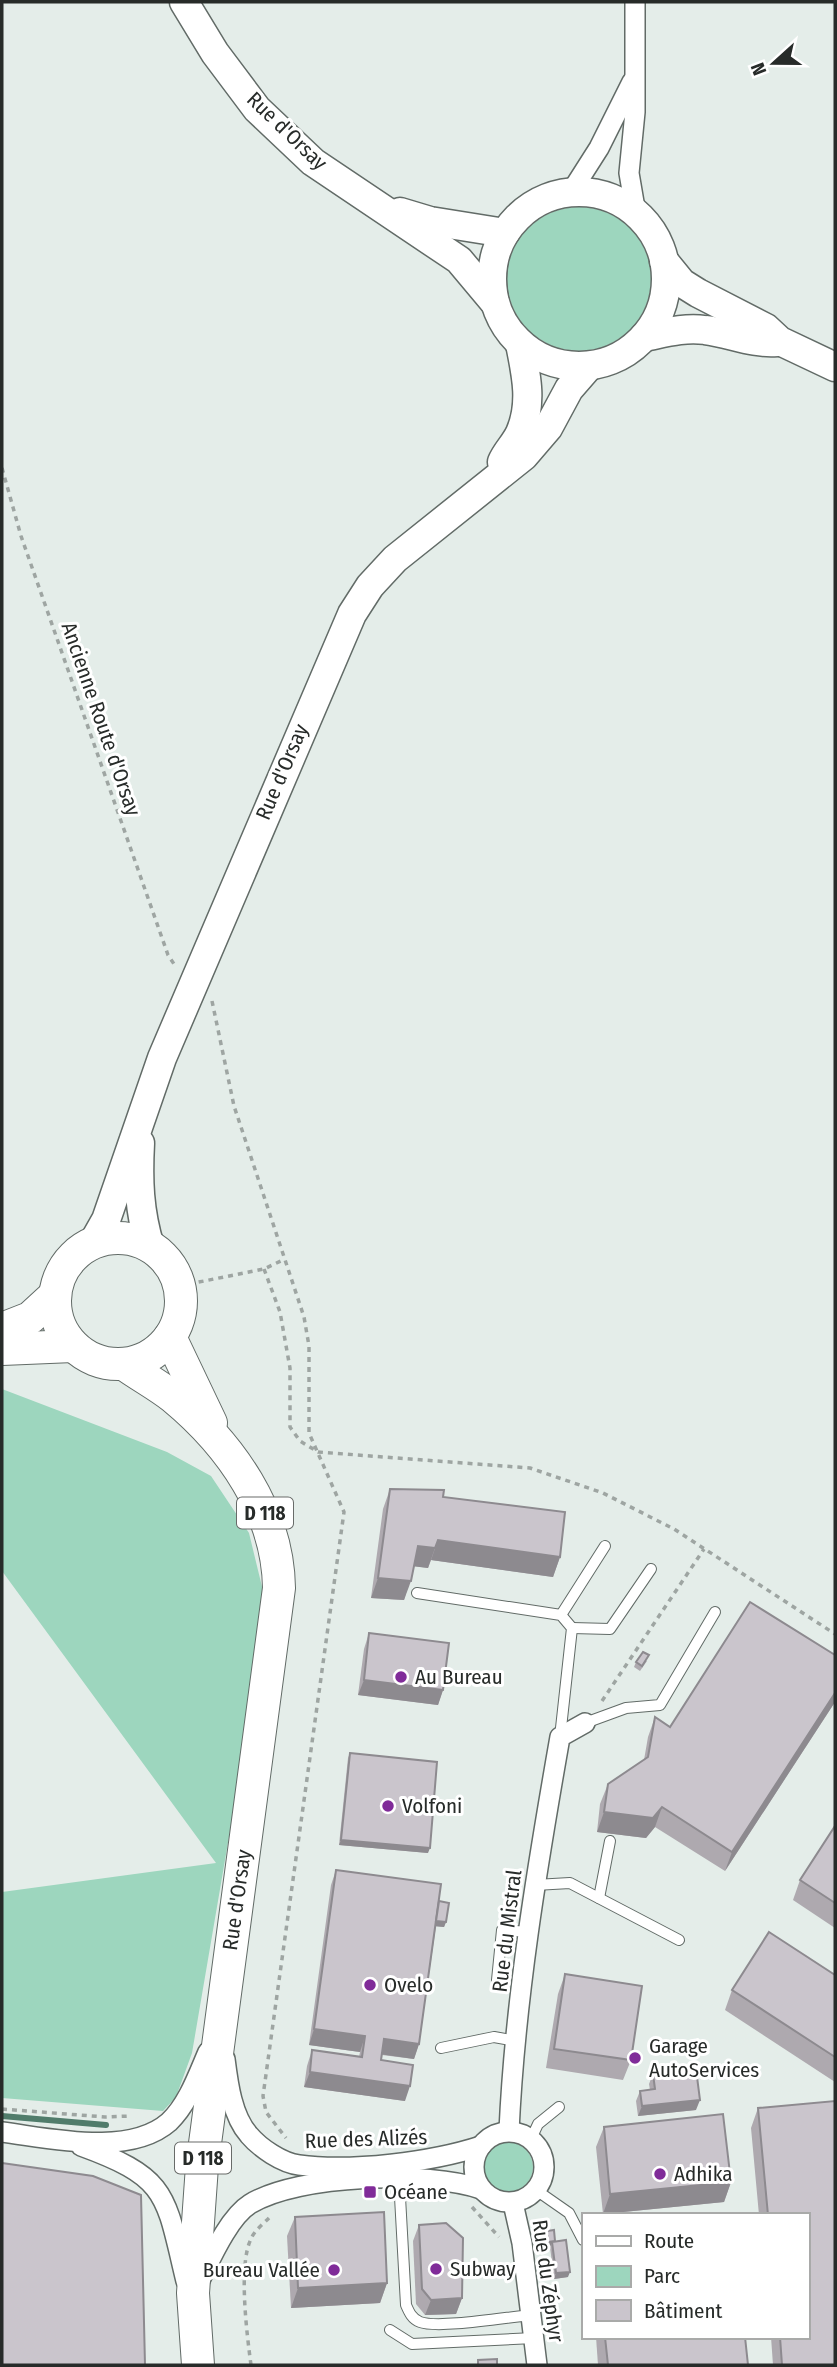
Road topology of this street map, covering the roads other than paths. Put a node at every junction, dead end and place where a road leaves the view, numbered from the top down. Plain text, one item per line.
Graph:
1 (184, 2) edge
2 (635, 2) edge
3 (636, 75) junction
4 (571, 192) junction
5 (384, 208) junction
6 (636, 214) junction
7 (505, 233) junction
8 (664, 261) junction
9 (495, 303) junction
10 (644, 337) junction
11 (780, 341) junction
12 (520, 344) junction
13 (589, 366) junction
14 (835, 367) edge
15 (497, 475) junction
16 (141, 1119) junction
17 (93, 1243) junction
18 (150, 1247) junction
19 (55, 1295) junction
20 (2, 1329) edge
21 (170, 1337) junction
22 (73, 1346) junction
23 (2, 1349) edge
24 (124, 1364) junction
25 (224, 1449) junction
26 (605, 1546) dead end
27 (651, 1569) dead end
28 (417, 1593) dead end
29 (715, 1612) dead end
30 (561, 1615) junction
31 (572, 1628) junction
32 (585, 1723) joint
33 (560, 1737) junction
34 (610, 1841) dead end
35 (535, 1885) junction
36 (600, 1898) junction
37 (529, 1931) junction
38 (679, 1940) dead end
39 (497, 1980) dead end
40 (220, 2025) junction
41 (516, 2041) junction
42 (441, 2048) dead end
43 (559, 2107) dead end
44 (509, 2131) junction
45 (2, 2132) edge
46 (531, 2139) junction
47 (67, 2140) junction
48 (481, 2146) junction
49 (399, 2179) junction
50 (481, 2189) junction
51 (537, 2190) junction
52 (513, 2203) junction
53 (582, 2238) edge
54 (194, 2305) junction
55 (531, 2315) junction
56 (390, 2330) dead end
57 (534, 2338) junction
58 (198, 2365) edge
59 (537, 2365) edge

1 - 5 main road, Rue d'Orsay
2 - 3 street
3 - 4 street
3 - 6 street
4 - 6 main road
4 - 7 main road
5 - 7 main road
5 - 9 main road, Rue d'Orsay
6 - 8 main road
7 - 9 main road
8 - 10 main road
8 - 11 main road
9 - 12 main road
10 - 11 main road
10 - 13 main road
11 - 14 main road
12 - 13 main road
12 - 15 main road
13 - 15 main road, Rue d'Orsay
15 - 16 main road, Rue d'Orsay
16 - 17 main road, Rue d'Orsay
16 - 18 main road, Rue d'Orsay
17 - 18 main road
17 - 19 main road
18 - 21 main road
19 - 20 main road
19 - 22 main road
21 - 24 main road
21 - 25 main road, Rue d'Orsay / D 118
22 - 23 main road
22 - 24 main road
24 - 25 main road, Rue d'Orsay / D 118
25 - 40 main road, Rue d'Orsay / D 118
26 - 30 lane
27 - 31 lane
28 - 30 lane
29 - 32 lane
30 - 31 lane
31 - 33 lane, Rue du Mistral
32 - 33 street
33 - 35 street, Rue du Mistral
34 - 36 lane
35 - 36 lane
35 - 37 street, Rue du Mistral
36 - 38 lane
37 - 39 lane
37 - 41 street, Rue du Mistral
40 - 47 street
40 - 48 street, Rue des Alizés
40 - 54 main road, Rue d'Orsay / D 118
41 - 42 lane
41 - 44 street, Rue du Mistral
43 - 46 lane
44 - 46 street
44 - 48 street
45 - 47 street
46 - 51 street
47 - 54 street
48 - 50 street
49 - 50 street, Rue des Alizés
49 - 54 street, Rue des Alizés
49 - 55 lane
50 - 52 street
51 - 52 street
51 - 53 lane
52 - 55 street, Rue du Zéphyr
54 - 58 main road, Rue d'Orsay / D 118
55 - 57 street, Rue du Zéphyr
56 - 57 lane
57 - 59 street, Rue du Zéphyr

